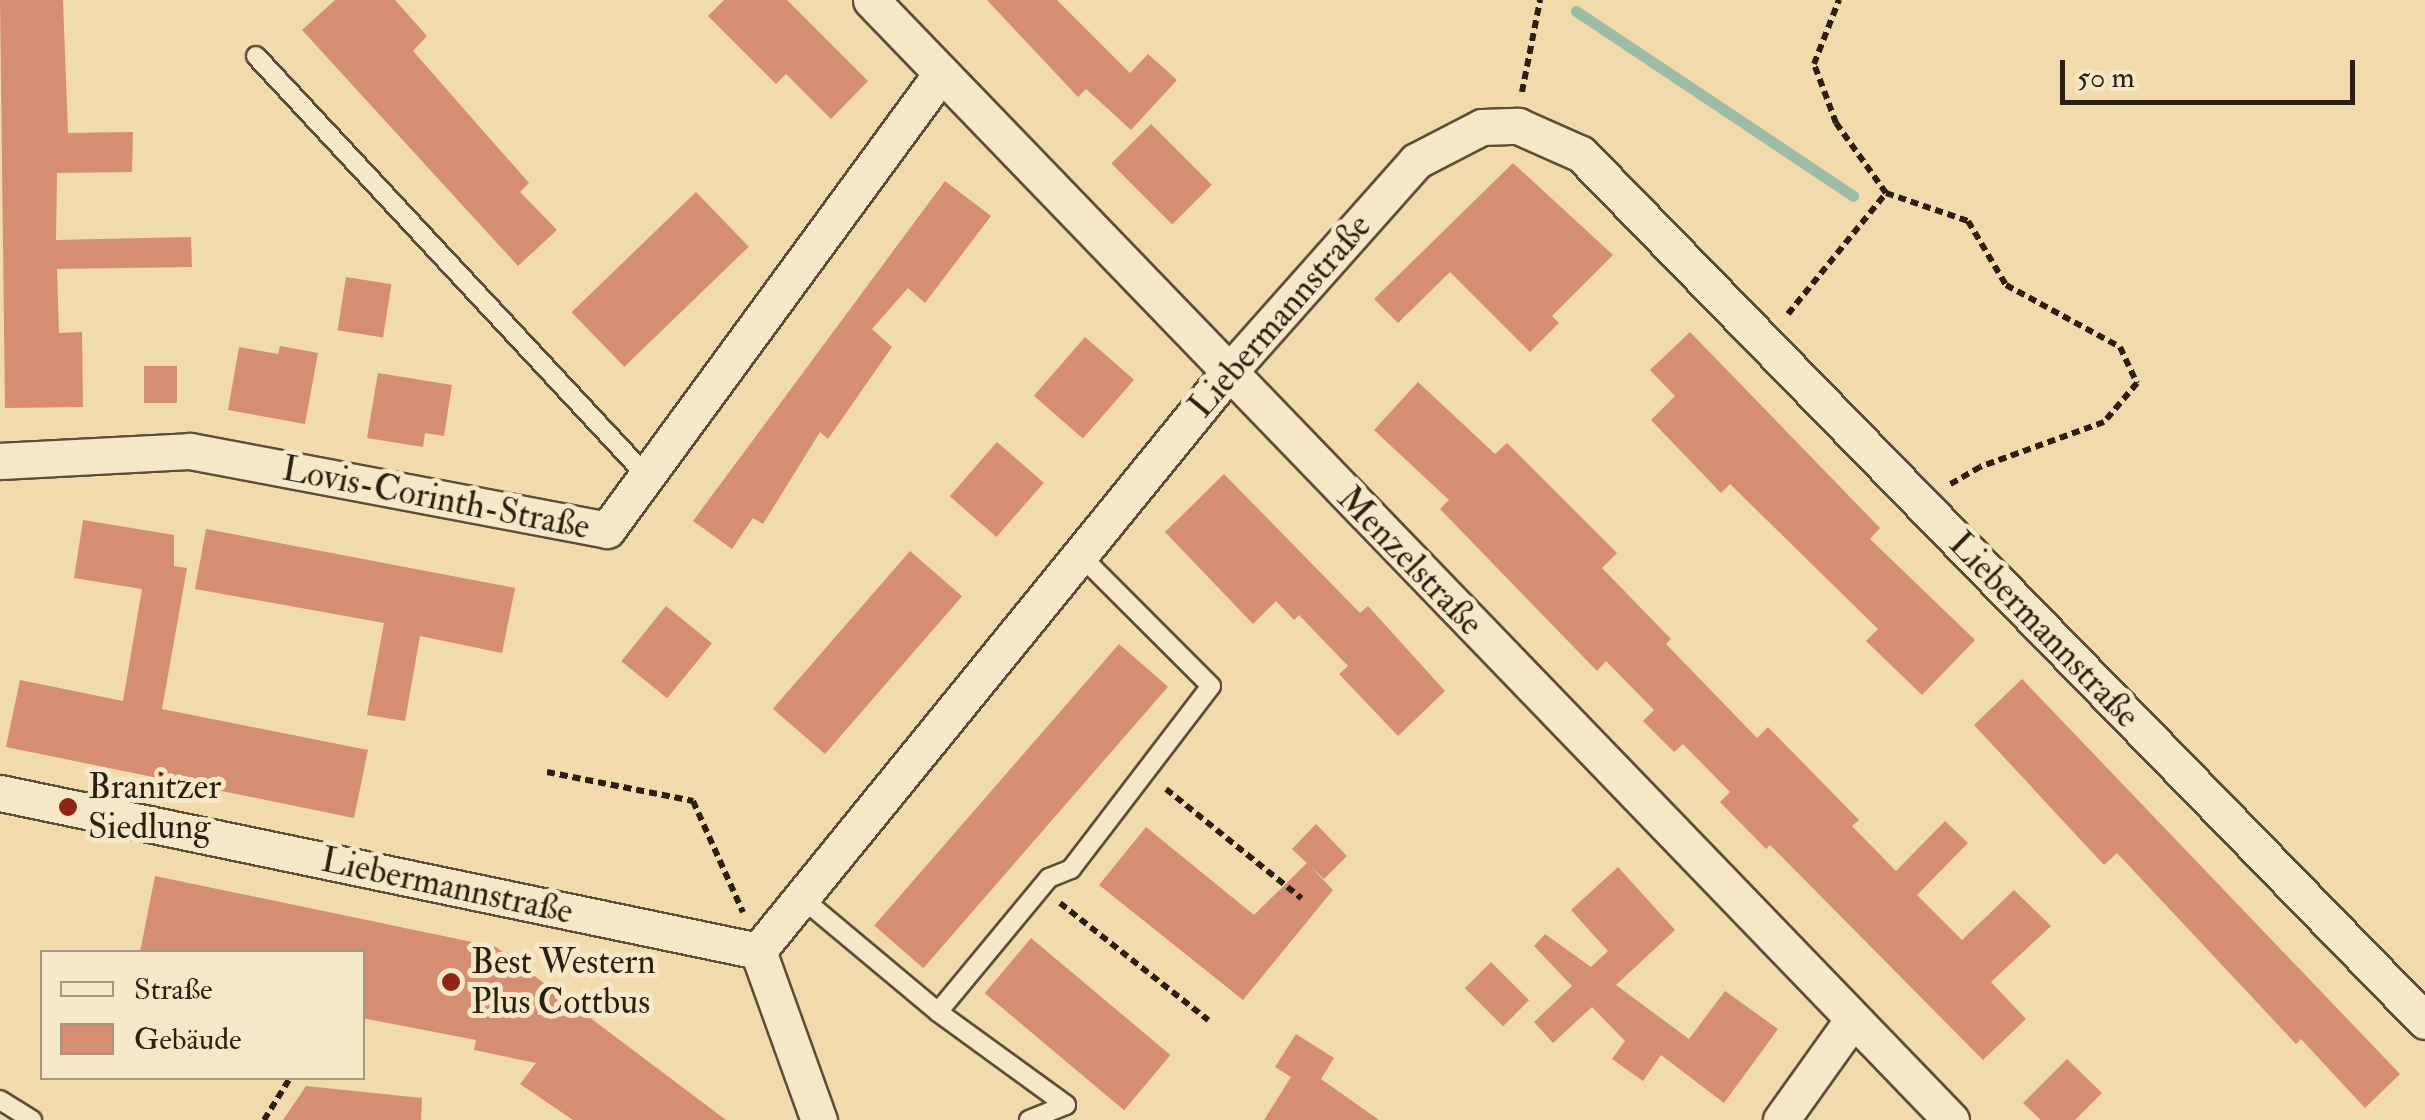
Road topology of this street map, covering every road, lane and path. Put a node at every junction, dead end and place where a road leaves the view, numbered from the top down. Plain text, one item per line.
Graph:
1 (870, 0) edge
2 (1540, 0) edge
3 (1839, 0) edge
4 (256, 56) dead end
5 (941, 74) junction
6 (1518, 126) junction
7 (1886, 193) junction
8 (1764, 343) junction
9 (1228, 373) junction
10 (0, 462) edge
11 (644, 472) junction
12 (1919, 502) junction
13 (1080, 555) junction
14 (547, 772) dead end
15 (1147, 774) junction
16 (0, 792) edge
17 (1040, 888) junction
18 (1302, 898) dead end
19 (803, 899) junction
20 (758, 951) junction
21 (938, 1012) junction
22 (1854, 1019) junction
23 (1208, 1020) dead end
24 (2425, 1021) edge
25 (289, 1080) edge
26 (0, 1100) edge
27 (32, 1120) edge
28 (264, 1120) edge
29 (819, 1120) edge
30 (1029, 1120) edge
31 (1780, 1120) edge
32 (1952, 1120) edge

1 - 5 street, Menzelstraße
2 - 6 path
3 - 7 path
4 - 11 lane
5 - 9 street, Menzelstraße
5 - 11 street, Lovis-Corinth-Straße
6 - 8 street, Liebermannstraße
6 - 9 street, Liebermannstraße
7 - 8 path
7 - 12 path
8 - 12 street, Liebermannstraße
9 - 13 street, Liebermannstraße
9 - 22 street, Menzelstraße
10 - 11 street, Lovis-Corinth-Straße
12 - 24 street, Liebermannstraße
13 - 15 lane
13 - 19 street, Liebermannstraße
14 - 20 path
15 - 17 lane
15 - 18 path
16 - 20 street, Liebermannstraße
17 - 21 lane
17 - 23 path
19 - 20 street, Liebermannstraße
19 - 21 lane
20 - 29 street
21 - 30 lane
22 - 31 street
22 - 32 street, Menzelstraße
25 - 28 path
26 - 27 lane

